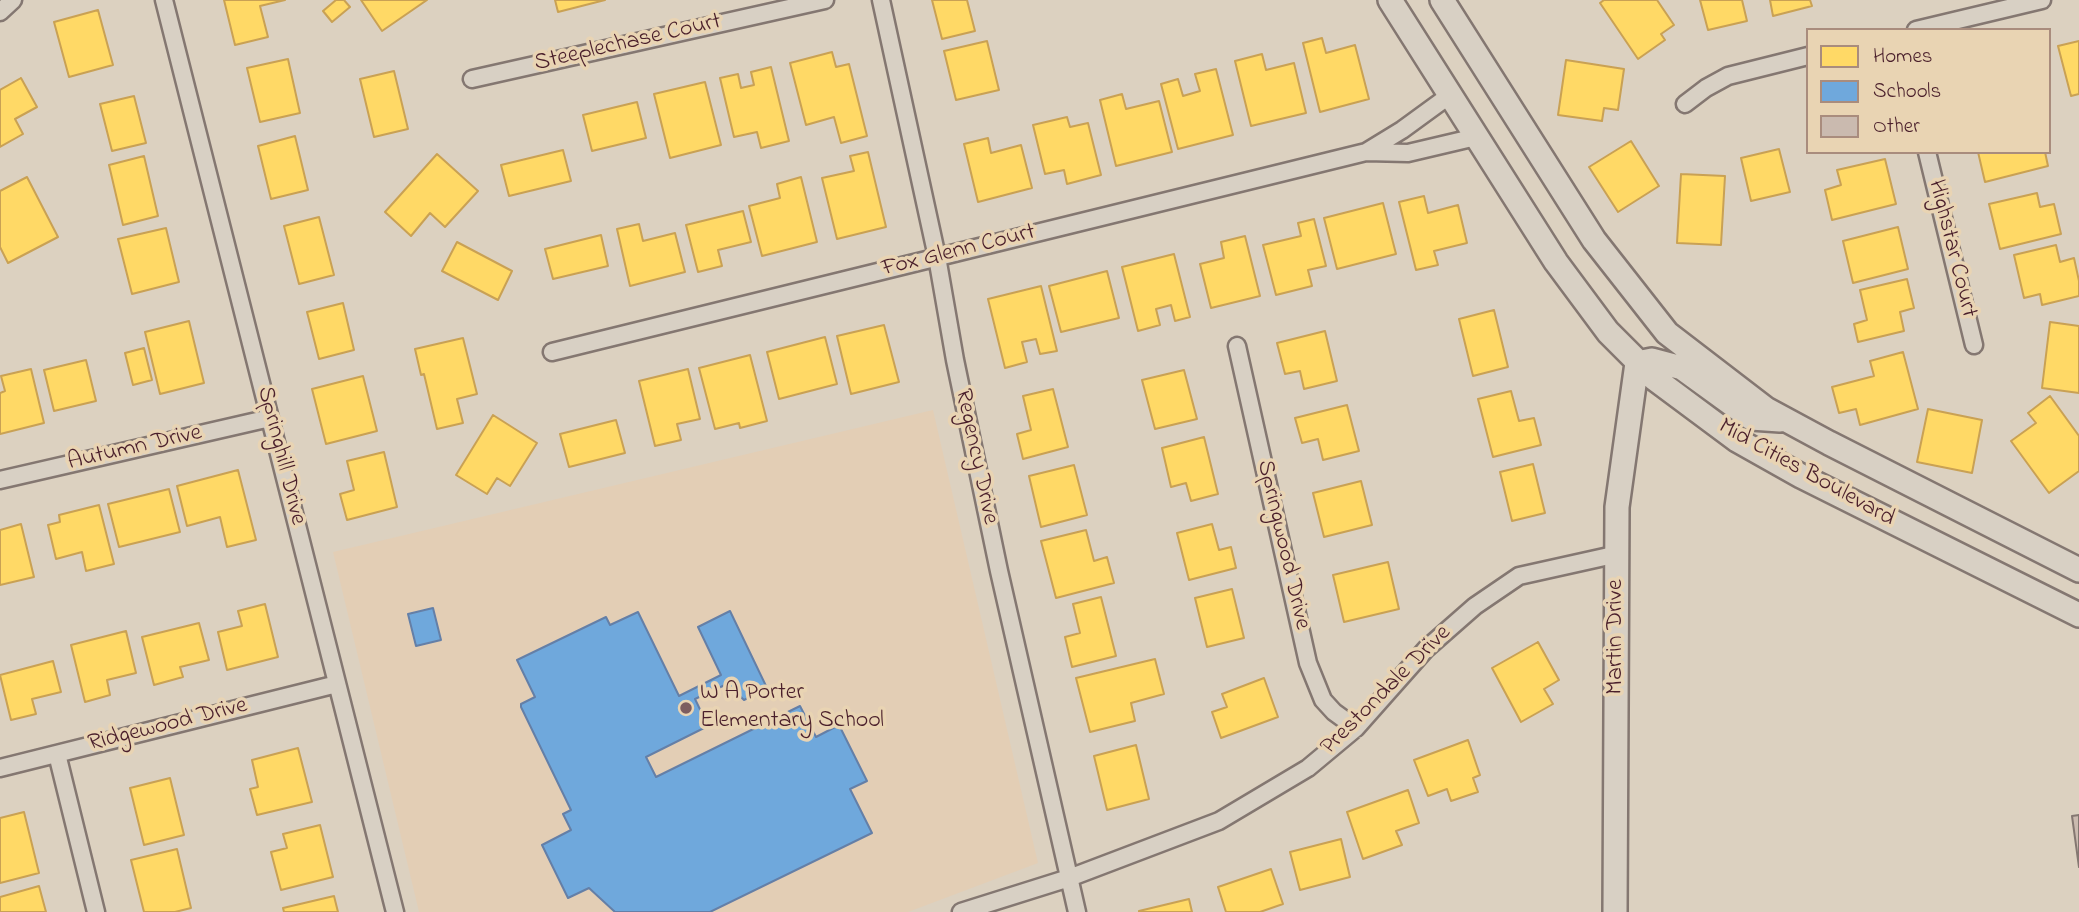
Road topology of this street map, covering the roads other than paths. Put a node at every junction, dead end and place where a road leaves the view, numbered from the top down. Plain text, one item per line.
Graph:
1 (13, 0) edge
2 (164, 0) edge
3 (825, 0) edge
4 (881, 0) edge
5 (1390, 0) edge
6 (1442, 0) edge
7 (2042, 0) edge
8 (0, 12) edge
9 (1924, 28) edge
10 (1806, 56) edge
11 (472, 79) dead end
12 (1450, 95) junction
13 (1685, 104) dead end
14 (1476, 137) junction
15 (1366, 152) junction
16 (1927, 154) edge
17 (937, 257) junction
18 (1974, 345) dead end
19 (1237, 346) dead end
20 (552, 352) dead end
21 (1637, 363) junction
22 (270, 418) junction
23 (1787, 420) junction
24 (0, 480) edge
25 (1618, 554) junction
26 (2079, 570) edge
27 (2079, 615) edge
28 (337, 684) junction
29 (1356, 728) junction
30 (57, 754) junction
31 (0, 768) edge
32 (1069, 878) junction
33 (96, 912) edge
34 (395, 912) edge
35 (961, 912) edge
36 (1077, 912) edge
37 (1615, 912) edge

1 - 8 street
2 - 22 street, Springhill Drive
3 - 11 street, Steeplechase Court
4 - 17 street, Regency Drive
5 - 12 main road, Mid Cities Boulevard
6 - 23 main road, Mid Cities Boulevard
7 - 9 street
10 - 13 street
12 - 14 main road, Mid Cities Boulevard
12 - 15 street, Fox Glenn Court
14 - 15 street, Fox Glenn Court
14 - 21 main road, Mid Cities Boulevard
15 - 17 street, Fox Glenn Court
16 - 18 street, Highstar Court
17 - 20 street, Fox Glenn Court
17 - 32 street, Regency Drive
19 - 29 street, Springwood Drive
21 - 23 main road
21 - 25 main road, Martin Drive
21 - 27 main road, Mid Cities Boulevard
22 - 24 street, Autumn Drive
22 - 28 street, Springhill Drive
23 - 26 main road, Mid Cities Boulevard
25 - 29 street, Prestondale Drive
25 - 37 main road, Martin Drive
28 - 30 street, Ridgewood Drive
28 - 34 street, Springhill Drive
29 - 32 street, Prestondale Drive
30 - 31 street, Ridgewood Drive
30 - 33 street
32 - 35 street, Prestondale Drive
32 - 36 street, Regency Drive

